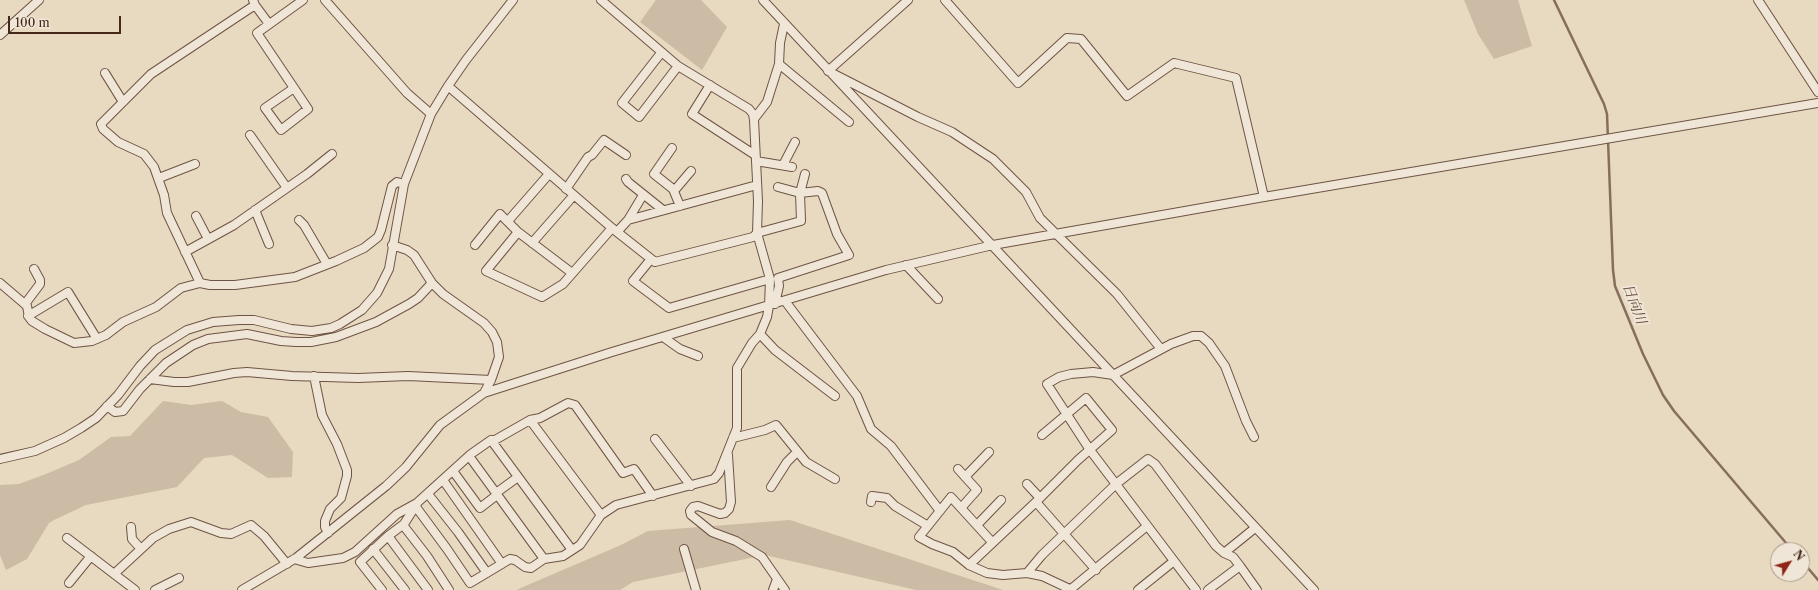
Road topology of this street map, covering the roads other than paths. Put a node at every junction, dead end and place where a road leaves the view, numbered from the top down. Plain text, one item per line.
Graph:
1 (39, 0) edge
2 (303, 0) edge
3 (325, 0) edge
4 (513, 0) edge
5 (601, 0) edge
6 (763, 0) edge
7 (908, 0) edge
8 (944, 0) edge
9 (1758, 0) edge
10 (254, 2) edge
11 (269, 24) junction
12 (784, 24) junction
13 (0, 35) edge
14 (662, 53) junction
15 (779, 64) junction
16 (678, 66) junction
17 (828, 71) junction
18 (105, 73) dead end
19 (710, 85) junction
20 (448, 86) junction
21 (294, 88) junction
22 (1818, 92) edge
23 (123, 102) junction
24 (1818, 103) edge
25 (431, 114) junction
26 (754, 119) junction
27 (849, 122) dead end
28 (250, 135) dead end
29 (795, 142) dead end
30 (672, 148) dead end
31 (332, 154) dead end
32 (626, 156) dead end
33 (756, 158) junction
34 (195, 164) dead end
35 (783, 165) junction
36 (792, 167) dead end
37 (691, 171) dead end
38 (549, 174) junction
39 (805, 174) dead end
40 (159, 178) junction
41 (626, 179) dead end
42 (404, 184) junction
43 (757, 185) junction
44 (778, 187) dead end
45 (287, 188) junction
46 (566, 189) junction
47 (674, 191) junction
48 (800, 193) junction
49 (574, 195) junction
50 (644, 195) junction
51 (1264, 197) junction
52 (680, 206) junction
53 (255, 210) junction
54 (663, 210) junction
55 (196, 216) dead end
56 (299, 220) dead end
57 (628, 220) junction
58 (508, 222) junction
59 (615, 230) junction
60 (518, 232) junction
61 (757, 233) junction
62 (1056, 234) junction
63 (208, 239) junction
64 (532, 243) junction
65 (269, 244) dead end
66 (392, 245) junction
67 (475, 245) dead end
68 (993, 245) junction
69 (185, 252) junction
70 (651, 259) junction
71 (327, 264) junction
72 (906, 265) junction
73 (34, 269) dead end
74 (572, 273) junction
75 (770, 279) junction
76 (0, 283) edge
77 (200, 283) junction
78 (432, 283) junction
79 (938, 299) dead end
80 (785, 301) junction
81 (25, 304) junction
82 (772, 305) junction
83 (28, 316) junction
84 (760, 334) junction
85 (663, 338) junction
86 (97, 340) junction
87 (1160, 349) junction
88 (698, 356) dead end
89 (1113, 375) junction
90 (314, 376) junction
91 (150, 379) junction
92 (491, 380) junction
93 (484, 393) junction
94 (835, 396) dead end
95 (108, 406) junction
96 (1067, 414) junction
97 (530, 420) junction
98 (1042, 435) dead end
99 (1254, 436) dead end
100 (733, 438) junction
101 (491, 440) junction
102 (655, 440) dead end
103 (1090, 450) junction
104 (728, 452) junction
105 (798, 452) junction
106 (989, 452) dead end
107 (469, 456) junction
108 (0, 459) edge
109 (958, 469) dead end
110 (453, 471) junction
111 (518, 477) junction
112 (965, 477) junction
113 (835, 479) dead end
114 (443, 480) junction
115 (1027, 484) dead end
116 (1116, 484) junction
117 (691, 486) junction
118 (771, 487) dead end
119 (428, 494) junction
120 (496, 494) junction
121 (653, 496) junction
122 (872, 496) dead end
123 (1001, 500) dead end
124 (1038, 500) junction
125 (417, 505) junction
126 (961, 508) junction
127 (940, 511) junction
128 (601, 515) junction
129 (403, 525) junction
130 (977, 525) junction
131 (928, 526) junction
132 (1147, 526) junction
133 (131, 527) dead end
134 (1255, 528) junction
135 (328, 533) junction
136 (1065, 534) junction
137 (388, 536) junction
138 (68, 538) dead end
139 (992, 542) junction
140 (141, 549) junction
141 (373, 549) junction
142 (684, 549) dead end
143 (572, 550) junction
144 (1224, 553) junction
145 (91, 556) junction
146 (544, 559) junction
147 (1174, 561) junction
148 (291, 562) junction
149 (502, 564) junction
150 (969, 565) junction
151 (1240, 566) junction
152 (1096, 570) junction
153 (487, 573) junction
154 (1027, 573) junction
155 (114, 574) junction
156 (179, 578) dead end
157 (777, 579) junction
158 (69, 583) dead end
159 (135, 590) edge
160 (155, 590) edge
161 (242, 590) edge
162 (381, 590) edge
163 (405, 590) edge
164 (428, 590) edge
165 (449, 590) edge
166 (696, 590) edge
167 (773, 590) edge
168 (785, 590) edge
169 (1072, 590) edge
170 (1138, 590) edge
171 (1196, 590) edge
172 (1208, 590) edge
173 (1257, 590) edge
174 (1314, 590) edge

1 - 13 street
2 - 11 street
3 - 25 street
4 - 20 street
5 - 14 street
6 - 12 street
7 - 17 street
8 - 51 street
9 - 22 street
10 - 11 street
10 - 23 street
11 - 21 street
12 - 15 street
12 - 17 street
14 - 16 street
14 - 16 street
15 - 26 street
15 - 27 street
16 - 19 street
17 - 62 street
17 - 68 street
18 - 23 street
19 - 26 street
19 - 33 street
20 - 25 street
20 - 38 street
21 - 21 street
23 - 40 street
24 - 51 street
25 - 42 street
26 - 33 street
28 - 45 street
29 - 35 street
30 - 47 street
31 - 45 street
32 - 46 street
33 - 35 street
33 - 43 street
34 - 40 street
35 - 36 street
37 - 47 street
38 - 46 street
38 - 58 street
39 - 48 street
40 - 69 street
41 - 50 street
42 - 66 street
42 - 71 street
43 - 52 street
43 - 61 street
44 - 48 street
45 - 53 street
46 - 49 street
47 - 52 street
48 - 61 street
48 - 82 street
49 - 59 street
49 - 64 street
50 - 54 street
50 - 57 street
51 - 62 street
52 - 54 street
53 - 63 street
53 - 65 street
54 - 57 street
55 - 63 street
56 - 71 street
57 - 59 street
58 - 60 street
58 - 67 street
59 - 70 street
59 - 74 street
60 - 64 street
60 - 74 street
61 - 70 street
61 - 75 street
62 - 68 street
62 - 87 street
63 - 69 street
64 - 74 street
66 - 78 street
66 - 95 street
68 - 72 street
68 - 89 street
69 - 77 street
70 - 75 street
71 - 77 street
72 - 79 street
72 - 80 street
73 - 81 street
75 - 82 street
76 - 81 street
77 - 86 street
78 - 91 street
78 - 92 street
80 - 82 street
80 - 127 street
81 - 83 street
82 - 84 street
82 - 85 street
83 - 86 street
83 - 86 street
84 - 94 street
84 - 100 street
85 - 88 street
85 - 93 street
87 - 89 street
87 - 99 street
89 - 96 street
89 - 134 street
90 - 91 street
90 - 92 street
90 - 135 street
91 - 95 street
92 - 93 street
93 - 135 street
95 - 108 street
96 - 98 street
96 - 103 street
96 - 103 street
97 - 101 street
97 - 121 street
97 - 128 street
100 - 104 street
100 - 105 street
101 - 107 street
101 - 111 street
102 - 117 street
103 - 116 street
103 - 124 street
104 - 117 street
104 - 157 street
105 - 113 street
105 - 118 street
106 - 112 street
107 - 110 street
107 - 120 street
109 - 112 street
110 - 114 street
110 - 120 street
111 - 120 street
111 - 143 street
112 - 126 street
114 - 119 street
114 - 149 street
115 - 124 street
116 - 132 street
116 - 136 street
116 - 144 street
117 - 121 street
119 - 125 street
119 - 153 street
120 - 146 street
121 - 128 street
122 - 131 street
123 - 130 street
124 - 136 street
124 - 139 street
125 - 129 street
125 - 148 street
125 - 153 street
126 - 127 street
126 - 130 street
127 - 131 street
128 - 143 street
129 - 137 street
129 - 165 street
130 - 139 street
131 - 150 street
132 - 147 street
132 - 152 street
133 - 140 street
134 - 144 street
134 - 174 street
135 - 148 street
136 - 152 street
136 - 154 street
137 - 141 street
137 - 164 street
138 - 145 street
139 - 150 street
140 - 148 street
140 - 155 street
141 - 162 street
141 - 163 street
142 - 166 street
143 - 146 street
144 - 151 street
145 - 155 street
145 - 158 street
146 - 149 street
147 - 170 street
147 - 171 street
148 - 161 street
149 - 153 street
150 - 154 street
151 - 172 street
151 - 173 street
152 - 169 street
154 - 169 street
155 - 159 street
156 - 160 street
157 - 167 street
157 - 168 street

